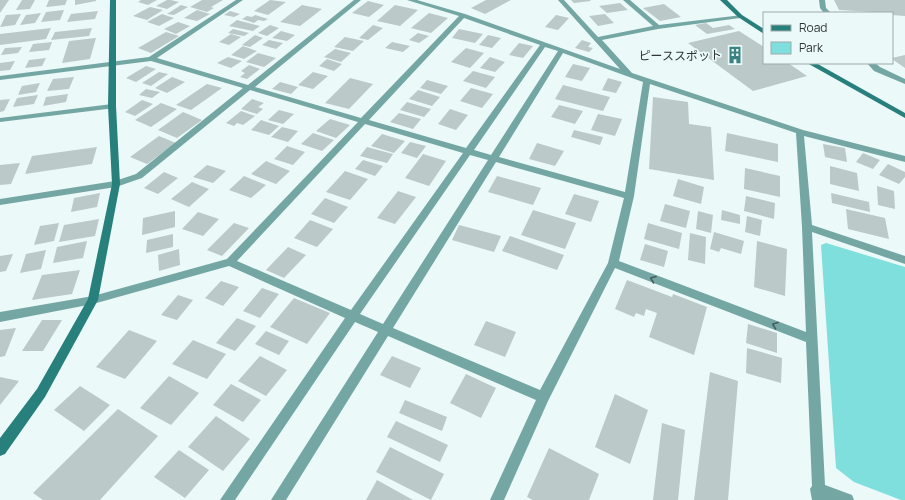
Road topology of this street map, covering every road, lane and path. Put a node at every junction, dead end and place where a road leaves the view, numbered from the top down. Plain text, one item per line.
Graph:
1 (114, 0) edge
2 (240, 0) edge
3 (358, 0) edge
4 (410, 0) edge
5 (561, 0) edge
6 (626, 0) edge
7 (723, 0) edge
8 (822, 0) edge
9 (827, 12) edge
10 (463, 15) junction
11 (740, 16) junction
12 (658, 27) junction
13 (763, 31) edge
14 (597, 39) junction
15 (544, 44) junction
16 (562, 50) junction
17 (151, 59) junction
18 (112, 64) junction
19 (812, 64) edge
20 (872, 64) edge
21 (629, 74) junction
22 (0, 78) edge
23 (648, 81) junction
24 (905, 82) edge
25 (249, 88) junction
26 (112, 106) junction
27 (905, 116) edge
28 (0, 120) edge
29 (363, 122) junction
30 (800, 132) junction
31 (467, 152) junction
32 (905, 158) edge
33 (494, 159) junction
34 (116, 184) junction
35 (629, 196) junction
36 (0, 202) edge
37 (807, 227) junction
38 (905, 260) edge
39 (230, 262) junction
40 (613, 263) junction
41 (93, 300) junction
42 (0, 317) edge
43 (352, 317) junction
44 (386, 329) junction
45 (812, 339) junction
46 (543, 397) junction
47 (0, 449) edge
48 (818, 495) edge
49 (227, 500) edge
50 (278, 500) edge
51 (497, 500) edge
52 (848, 500) edge

1 - 18 street
2 - 17 street
3 - 25 street
4 - 10 street
5 - 14 street
6 - 12 street
7 - 11 street
8 - 9 street
10 - 15 street
10 - 29 street
11 - 12 street
11 - 13 street
12 - 14 street
14 - 21 street
15 - 16 street
15 - 31 street
16 - 21 street
16 - 33 street
17 - 18 street
17 - 25 street
18 - 22 street
18 - 26 street
19 - 27 street
20 - 24 street
21 - 23 street
23 - 30 street
23 - 35 street
25 - 29 street
25 - 34 street
26 - 28 street
26 - 34 street
29 - 31 street
29 - 39 street
30 - 32 street
30 - 37 street
31 - 33 street
31 - 43 street
33 - 35 street
33 - 44 street
34 - 36 street
34 - 41 street
35 - 40 street
37 - 38 street
37 - 45 street
39 - 41 street
39 - 43 street
45 -> 40 street
40 - 46 street
41 - 42 street
41 - 47 street
43 - 44 street
43 - 49 street
44 - 46 street
44 - 50 street
45 - 48 street
46 - 51 street
48 - 52 street

